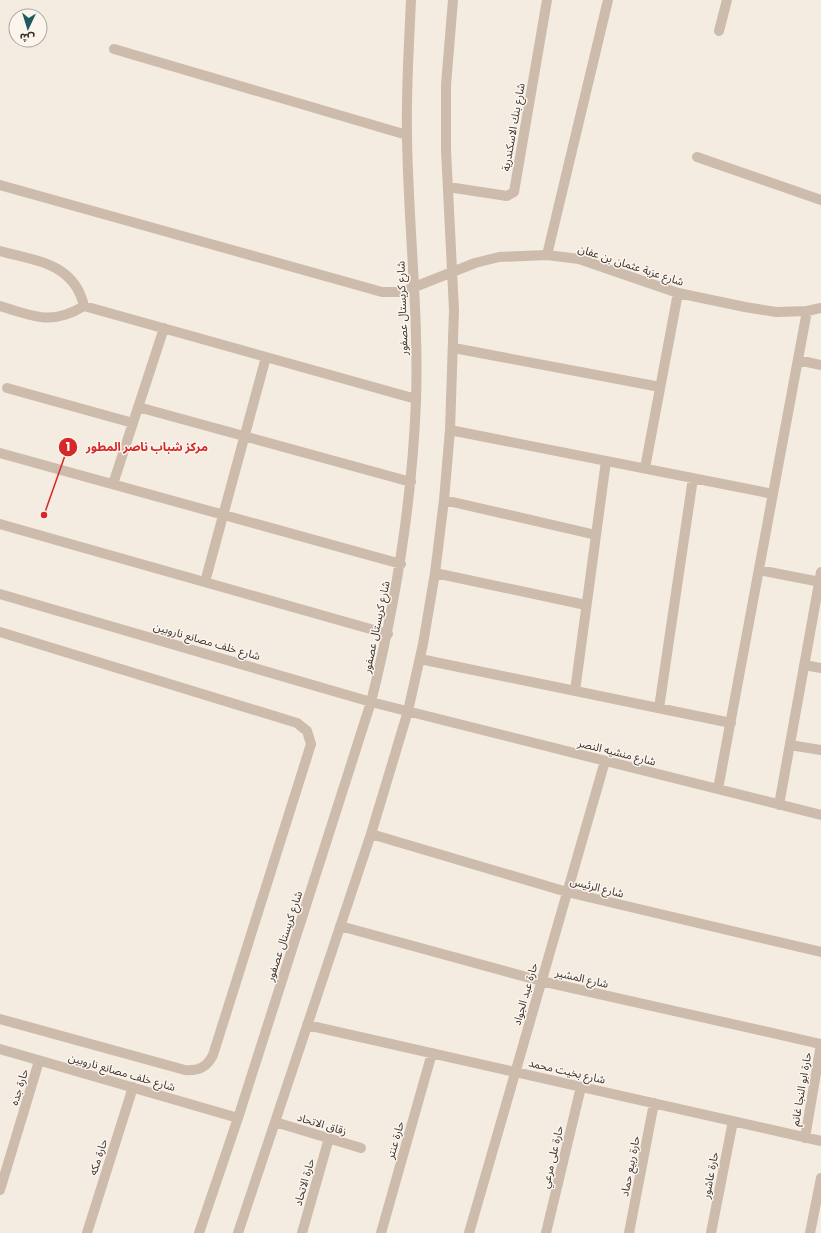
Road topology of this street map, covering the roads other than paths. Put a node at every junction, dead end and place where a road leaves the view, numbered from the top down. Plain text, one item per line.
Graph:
1 (411, 0) edge
2 (452, 0) edge
3 (547, 0) edge
4 (608, 0) edge
5 (727, 0) edge
6 (719, 31) dead end
7 (114, 49) dead end
8 (407, 135) junction
9 (697, 158) dead end
10 (0, 185) edge
11 (448, 187) junction
12 (821, 200) edge
13 (0, 250) edge
14 (547, 255) junction
15 (453, 271) junction
16 (414, 289) junction
17 (678, 293) junction
18 (0, 306) edge
19 (84, 306) junction
20 (821, 308) edge
21 (807, 311) junction
22 (164, 328) junction
23 (454, 348) junction
24 (266, 357) junction
25 (798, 360) junction
26 (821, 365) edge
27 (660, 387) junction
28 (7, 388) dead end
29 (416, 399) junction
30 (138, 407) junction
31 (133, 423) junction
32 (450, 430) junction
33 (245, 436) junction
34 (0, 453) edge
35 (606, 461) junction
36 (645, 468) junction
37 (693, 478) junction
38 (411, 482) junction
39 (112, 484) junction
40 (773, 494) junction
41 (444, 500) junction
42 (224, 515) junction
43 (0, 524) edge
44 (596, 535) junction
45 (401, 564) junction
46 (759, 570) junction
47 (435, 573) junction
48 (820, 579) edge
49 (205, 582) junction
50 (0, 594) edge
51 (586, 605) junction
52 (0, 632) edge
53 (388, 634) junction
54 (420, 659) junction
55 (804, 665) junction
56 (821, 668) edge
57 (575, 691) junction
58 (371, 702) junction
59 (658, 708) junction
60 (408, 711) junction
61 (731, 722) junction
62 (790, 745) junction
63 (821, 750) edge
64 (605, 761) junction
65 (718, 789) junction
66 (779, 805) junction
67 (821, 816) edge
68 (371, 834) junction
69 (567, 892) junction
70 (340, 926) junction
71 (821, 952) edge
72 (541, 981) junction
73 (0, 1019) edge
74 (307, 1025) junction
75 (821, 1044) edge
76 (0, 1049) edge
77 (432, 1053) junction
78 (39, 1061) junction
79 (515, 1072) junction
80 (133, 1087) junction
81 (581, 1087) junction
82 (654, 1103) junction
83 (238, 1118) junction
84 (733, 1121) junction
85 (275, 1122) junction
86 (329, 1138) junction
87 (805, 1138) junction
88 (821, 1141) edge
89 (361, 1148) dead end
90 (821, 1178) edge
91 (0, 1190) edge
92 (87, 1233) edge
93 (199, 1233) edge
94 (238, 1233) edge
95 (302, 1233) edge
96 (381, 1233) edge
97 (469, 1233) edge
98 (546, 1233) edge
99 (629, 1233) edge
100 (711, 1233) edge
101 (810, 1233) edge

1 - 8 street, شارع كريستال عصفور
2 - 11 street
3 - 11 street, شارع بنك الاسكندرية
4 - 14 street
5 - 6 street
7 - 8 street
8 - 16 street, شارع كريستال عصفور
9 - 12 street
10 - 16 street, شارع عزبة عثمان بن عفان
11 - 15 street
13 - 19 street
14 - 15 street, شارع عزبة عثمان بن عفان
14 - 17 street, شارع عزبة عثمان بن عفان
15 - 16 street, شارع عزبة عثمان بن عفان
15 - 23 street
16 - 29 street, شارع كريستال عصفور
17 - 21 street, شارع عزبة عثمان بن عفان
17 - 27 street
18 - 19 street
19 - 22 street
20 - 21 street, شارع عزبة عثمان بن عفان
21 - 25 street
22 - 24 street
22 - 30 street
23 - 27 street
23 - 32 street
24 - 29 street
24 - 33 street
25 - 26 street
25 - 40 street
27 - 36 street
28 - 31 street
29 - 38 street, شارع كريستال عصفور
30 - 31 street
30 - 33 street
31 - 39 street
32 - 35 street
32 - 41 street
33 - 38 street
33 - 42 street
34 - 39 street
35 - 36 street
35 - 44 street
36 - 37 street
37 - 40 street
37 - 59 street
38 - 45 street, شارع كريستال عصفور
39 - 42 street
40 - 46 street
41 - 44 street
41 - 47 street
42 - 45 street
42 - 49 street
43 - 49 street
44 - 51 street
45 - 53 street, شارع كريستال عصفور
46 - 48 street
46 - 61 street
47 - 51 street
47 - 54 street
48 - 55 street
49 - 53 street
50 - 58 street, شارع خلف مصانع ناروبين
51 - 57 street
52 - 73 street
53 - 58 street, شارع كريستال عصفور
54 - 57 street
54 - 60 street
55 - 56 street
55 - 62 street
57 - 59 street
58 - 60 street, شارع خلف مصانع ناروبين
58 - 83 street, شارع كريستال عصفور
59 - 61 street
60 - 64 street, شارع منشيه النصر
60 - 68 street
61 - 65 street
62 - 63 street
62 - 66 street
64 - 65 street, شارع منشيه النصر
64 - 69 street, حارة عبد الجواد
65 - 66 street, شارع منشيه النصر
66 - 67 street, شارع منشيه النصر
68 - 69 street, شارع الرئيس
68 - 70 street
69 - 71 street, شارع الرئيس
69 - 72 street, حارة عبد الجواد
70 - 72 street, شارع المشير
70 - 74 street
72 - 75 street, شارع المشير
72 - 79 street, حارة عبد الجواد
74 - 77 street, شارع بخيت محمد
74 - 85 street
75 - 87 street, حارة ابو النجا غانم
76 - 78 street, شارع خلف مصانع ناروبين
77 - 79 street, شارع بخيت محمد
77 - 96 street, حارة عنتر
78 - 80 street, شارع خلف مصانع ناروبين
78 - 91 street, حارة جده
79 - 81 street, شارع بخيت محمد
79 - 97 street, حارة عبد الجواد
80 - 83 street, شارع خلف مصانع ناروبين
80 - 92 street, حارة مكه
81 - 82 street, شارع بخيت محمد
81 - 98 street, حارة على مرعي
82 - 84 street, شارع بخيت محمد
82 - 99 street, حارة ربيع حماد
83 - 93 street, شارع كريستال عصفور
84 - 87 street, شارع بخيت محمد
84 - 100 street, حارة عاشور
85 - 86 street, زقاق الاتحاد
85 - 94 street
86 - 89 street, زقاق الاتحاد
86 - 95 street, حارة الاتحاد
87 - 88 street, شارع بخيت محمد
90 - 101 street

